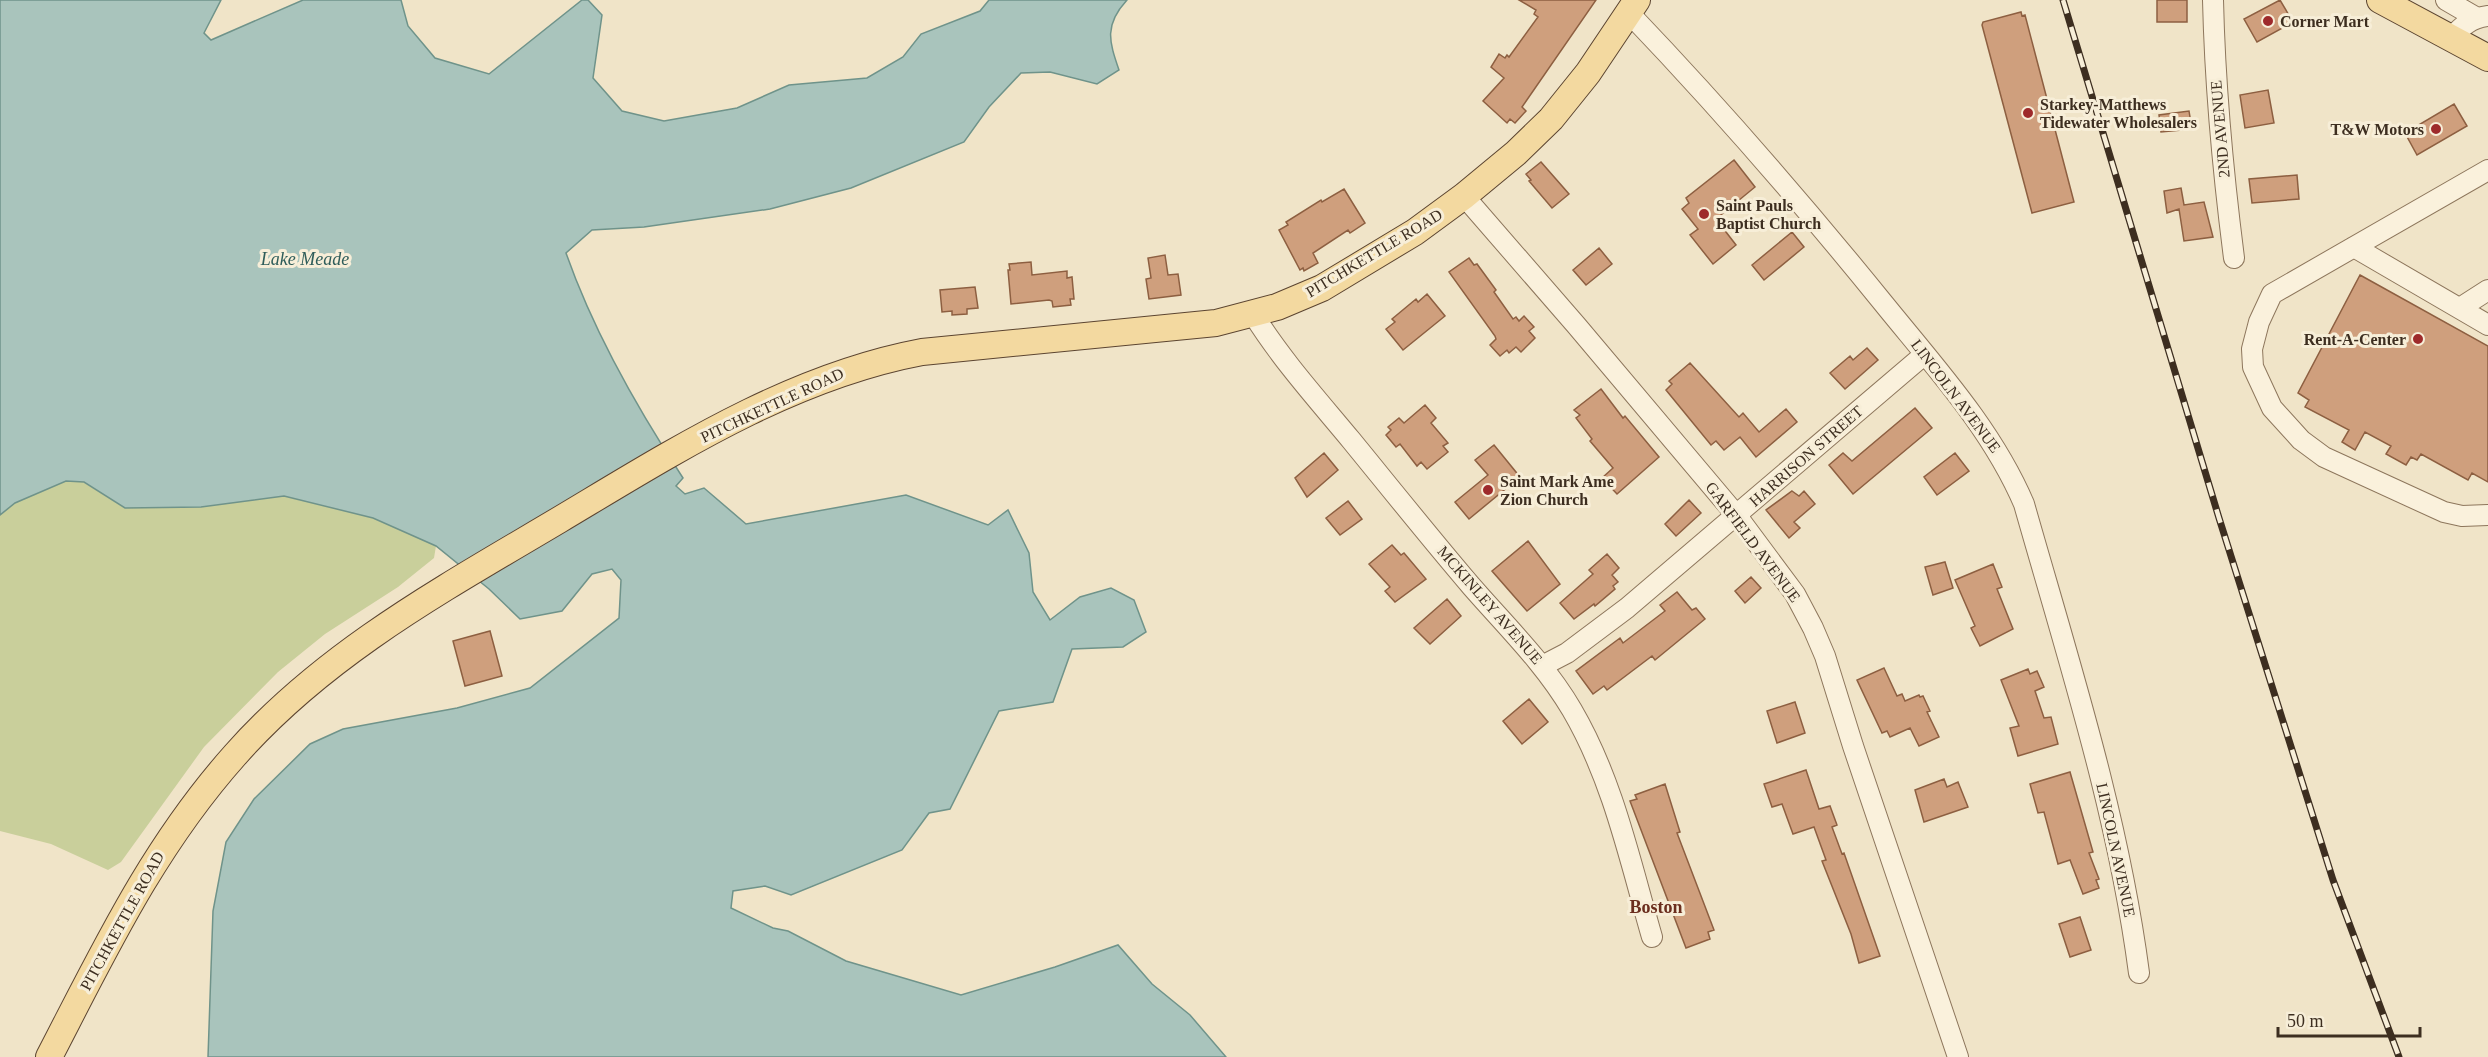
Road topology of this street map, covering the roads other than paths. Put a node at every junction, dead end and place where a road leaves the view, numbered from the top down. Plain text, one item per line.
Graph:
1 (2213, 0) edge
2 (2380, 0) edge
3 (2446, 0) edge
4 (1633, 7) edge
5 (2482, 17) edge
6 (2451, 38) junction
7 (2488, 58) edge
8 (2488, 170) edge
9 (1464, 196) junction
10 (2354, 247) junction
11 (2234, 258) dead end
12 (2488, 290) edge
13 (2460, 309) junction
14 (1253, 314) junction
15 (2488, 325) edge
16 (1925, 354) junction
17 (2488, 515) edge
18 (1737, 516) junction
19 (1542, 666) junction
20 (1652, 937) dead end
21 (2139, 973) dead end
22 (49, 1057) edge
23 (1958, 1057) edge

1 - 11 street, 2ND AVENUE
2 - 6 main road
3 - 5 street
4 - 9 main road, PITCHKETTLE ROAD
4 - 16 street, LINCOLN AVENUE
5 - 6 street
6 - 7 main road
8 - 10 street
9 - 14 main road, PITCHKETTLE ROAD
9 - 18 street, GARFIELD AVENUE
10 - 13 street
10 - 17 street
12 - 13 street
13 - 15 street
14 - 19 street, MCKINLEY AVENUE
14 - 22 main road, PITCHKETTLE ROAD
16 - 18 street, HARRISON STREET
16 - 21 street, LINCOLN AVENUE
18 - 19 street, HARRISON STREET
18 - 23 street, GARFIELD AVENUE
19 - 20 street, MCKINLEY AVENUE

